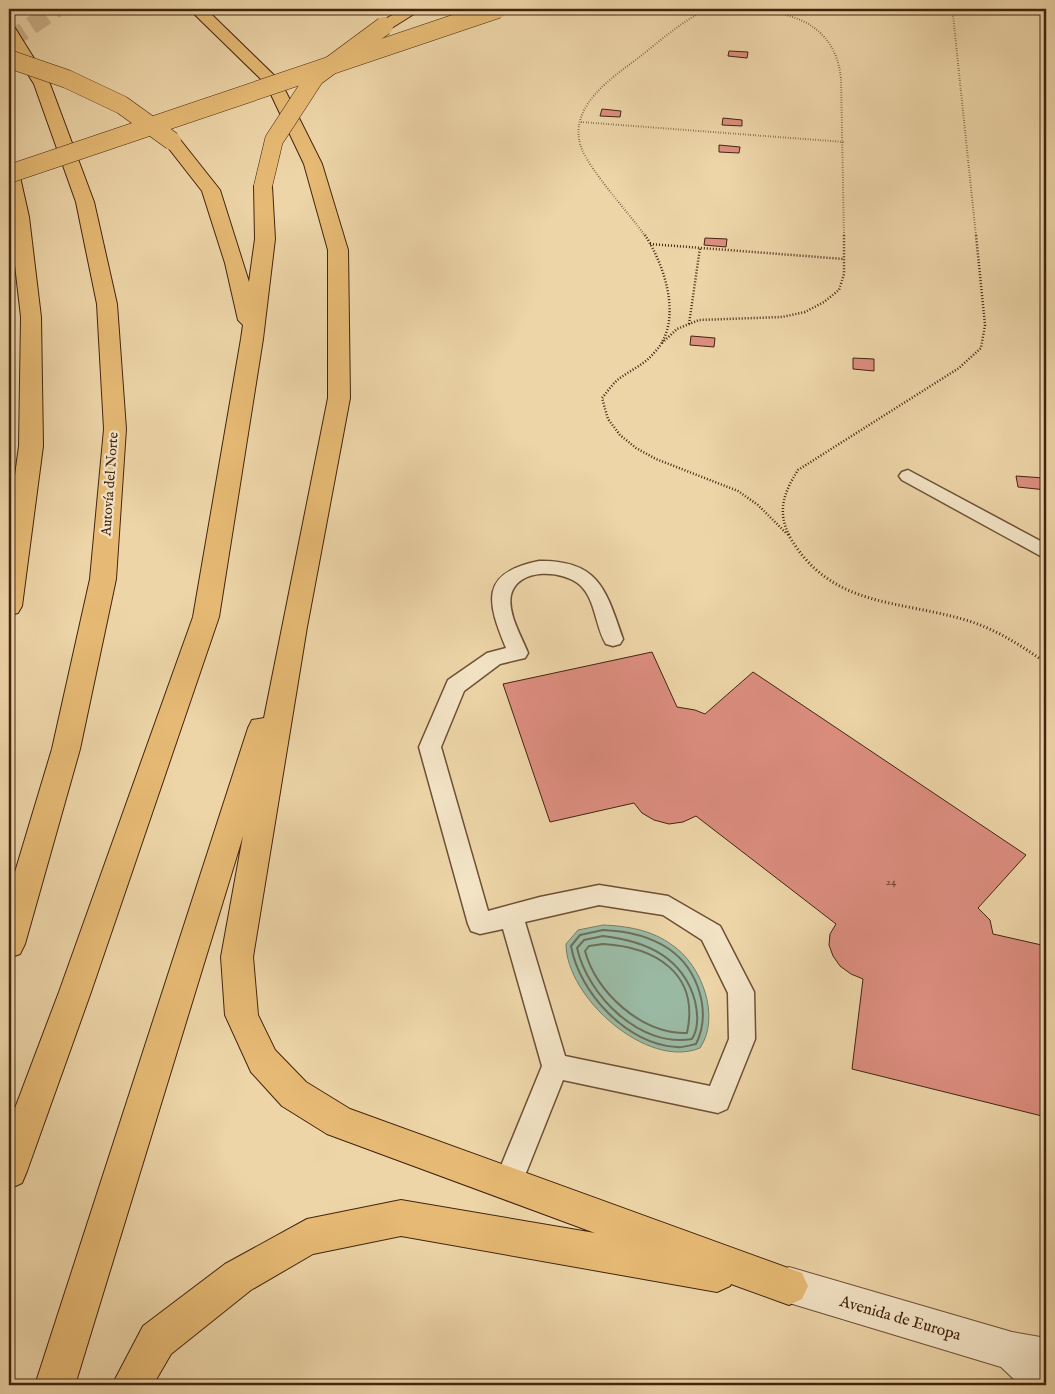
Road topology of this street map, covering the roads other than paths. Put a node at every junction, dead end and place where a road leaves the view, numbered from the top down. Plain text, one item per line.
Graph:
1 (197, 9) edge
2 (414, 9) edge
3 (499, 9) edge
4 (9, 31) edge
5 (9, 59) edge
6 (9, 168) edge
7 (9, 174) edge
8 (252, 339) junction
9 (908, 476) dead end
10 (1046, 552) edge
11 (9, 606) edge
12 (294, 627) junction
13 (613, 639) dead end
14 (511, 916) junction
15 (9, 944) edge
16 (555, 1066) junction
17 (9, 1171) edge
18 (508, 1183) junction
19 (789, 1286) junction
20 (1029, 1354) edge
21 (1046, 1383) edge
22 (55, 1385) edge
23 (132, 1385) edge

1 - 12 highway
2 - 8 highway, bridge
3 - 7 highway, bridge
4 - 15 highway, Autovía del Norte
5 - 8 highway, bridge
6 - 11 highway
8 - 17 highway
9 - 10 lane
12 - 18 highway
12 - 22 highway
13 - 14 lane
14 - 16 lane
14 - 16 lane
16 - 18 lane
18 - 19 highway
19 - 20 street, Avenida de Europa
19 - 23 highway
20 - 21 street, Avenida de Europa

